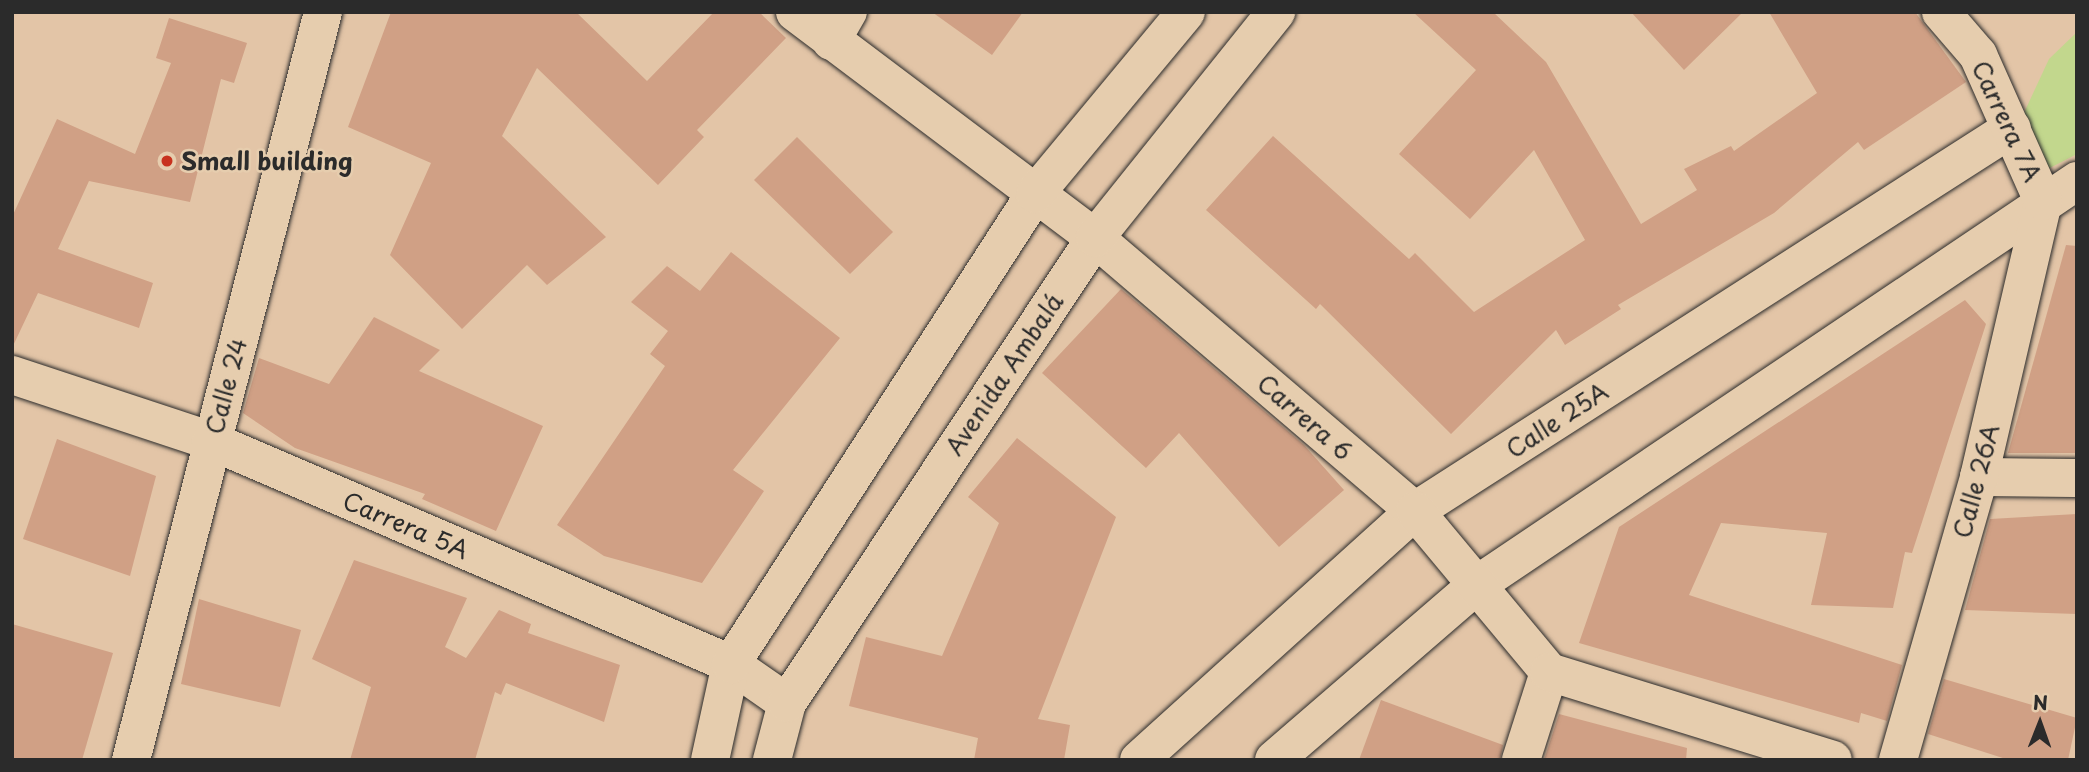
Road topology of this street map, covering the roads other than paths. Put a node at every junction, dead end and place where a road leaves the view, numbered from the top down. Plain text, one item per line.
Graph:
1 (323, 12) edge
2 (795, 12) edge
3 (1186, 12) edge
4 (1276, 12) edge
5 (1941, 12) edge
6 (840, 26) edge
7 (2012, 128) junction
8 (2077, 181) edge
9 (1035, 194) junction
10 (2043, 201) junction
11 (1095, 238) junction
12 (12, 376) edge
13 (211, 441) junction
14 (1979, 477) junction
15 (2077, 478) edge
16 (1415, 511) junction
17 (1478, 584) junction
18 (731, 664) junction
19 (1549, 671) junction
20 (786, 703) junction
21 (131, 760) edge
22 (710, 760) edge
23 (772, 760) edge
24 (1139, 760) edge
25 (1273, 760) edge
26 (1521, 760) edge
27 (1833, 760) edge
28 (1898, 760) edge

1 - 13 street, Calle 24
2 - 6 street, Carrera 6
3 - 9 street
4 - 11 street, Avenida Ambalá
5 - 7 street, Carrera 7A
6 - 9 street, Carrera 6
7 - 10 street, Carrera 7A
7 - 16 street, Calle 25A
8 - 10 street
9 - 11 street, Carrera 6
9 - 18 street
10 - 14 street, Calle 26A
10 - 17 street
11 - 16 street, Carrera 6
11 - 20 street, Avenida Ambalá
12 - 13 street, Carrera 5A
13 - 18 street, Carrera 5A
13 - 21 street, Calle 24
14 - 15 street
14 - 28 street, Calle 26A
16 - 17 street, Carrera 6
16 - 24 street, Calle 25A
17 - 19 street, Carrera 6
17 - 25 street
18 - 20 street, Carrera 5A
18 - 22 street
19 - 26 street
19 - 27 street
20 - 23 street, Avenida Ambalá

